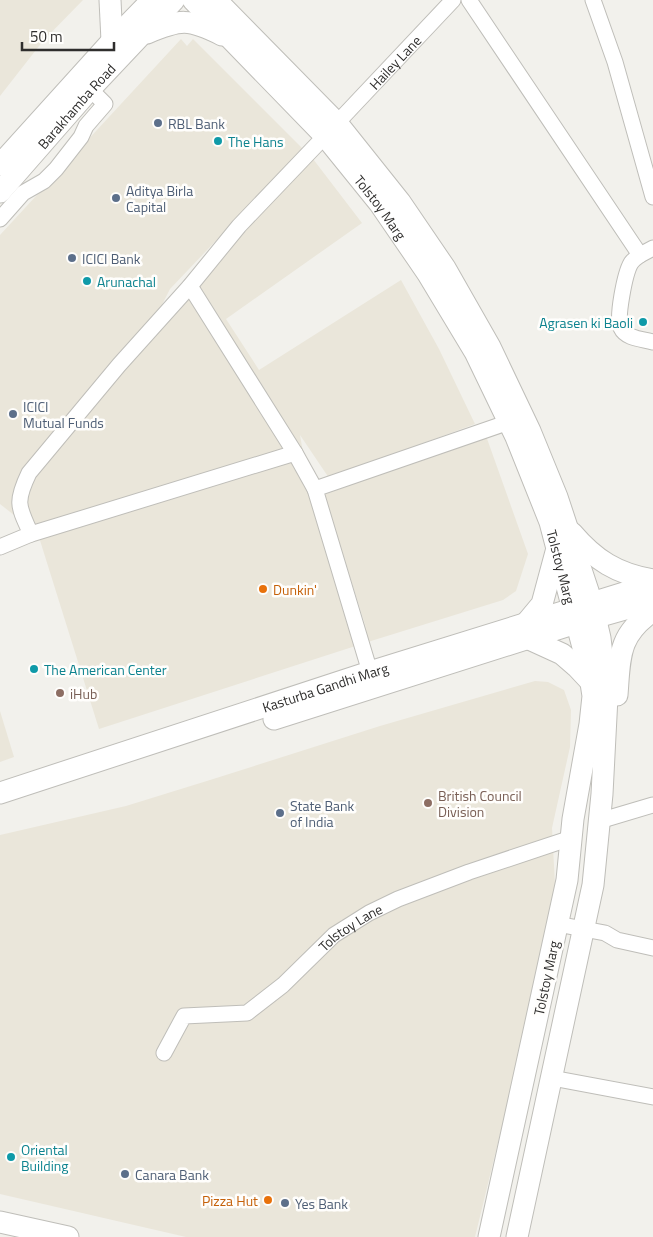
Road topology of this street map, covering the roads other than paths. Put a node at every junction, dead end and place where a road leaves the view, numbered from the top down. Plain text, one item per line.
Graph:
1 (110, 0) edge
2 (152, 0) edge
3 (174, 0) edge
4 (193, 0) edge
5 (216, 0) edge
6 (232, 0) edge
7 (453, 0) edge
8 (469, 0) edge
9 (594, 0) edge
10 (236, 33) junction
11 (140, 36) junction
12 (112, 41) junction
13 (90, 90) junction
14 (331, 130) junction
15 (0, 165) edge
16 (0, 192) edge
17 (653, 197) edge
18 (0, 219) edge
19 (646, 252) edge
20 (190, 286) junction
21 (653, 342) edge
22 (509, 422) junction
23 (295, 453) junction
24 (315, 489) junction
25 (566, 527) junction
26 (31, 534) junction
27 (0, 547) edge
28 (557, 550) junction
29 (653, 582) edge
30 (653, 600) edge
31 (653, 611) edge
32 (584, 613) junction
33 (527, 630) junction
34 (370, 672) junction
35 (591, 682) junction
36 (0, 793) edge
37 (602, 794) junction
38 (653, 805) edge
39 (0, 806) edge
40 (599, 821) junction
41 (571, 838) junction
42 (557, 924) junction
43 (584, 928) junction
44 (605, 933) junction
45 (653, 940) edge
46 (653, 948) edge
47 (164, 1053) dead end
48 (552, 1078) junction
49 (653, 1097) edge
50 (0, 1222) edge
51 (68, 1237) edge
52 (489, 1237) edge
53 (517, 1237) edge

1 - 12 main road
2 - 12 main road, Barakhamba Road
3 - 11 main road, Barakhamba Road
4 - 10 main road, Tolstoy Marg
5 - 10 main road, Tolstoy Marg
6 - 10 main road
7 - 14 street, Hailey Lane
8 - 19 street
9 - 17 street
10 - 11 main road
10 - 14 main road, Tolstoy Marg
11 - 13 main road, Barakhamba Road
12 - 15 main road, Barakhamba Road
13 - 16 main road, Barakhamba Road
13 - 18 street
14 - 20 street, Hailey Lane
14 - 22 main road, Tolstoy Marg
14 - 25 main road, Tolstoy Marg
19 - 21 street
20 - 23 street
20 - 26 street, Hailey Lane
22 - 24 street
22 - 28 main road, Tolstoy Marg
23 - 24 street
23 - 26 street
24 - 34 street
25 - 29 main road
25 - 32 main road, Tolstoy Marg
26 - 27 street
28 - 32 main road, Tolstoy Marg
28 - 33 main road
29 - 32 main road, Kasturba Gandhi Marg
30 - 32 main road, Kasturba Gandhi Marg
31 - 37 main road
32 - 33 main road, Kasturba Gandhi Marg
32 - 35 main road, Tolstoy Marg
32 - 37 main road, Tolstoy Marg
33 - 34 main road, Kasturba Gandhi Marg
33 - 35 main road
33 - 39 main road, Kasturba Gandhi Marg
34 - 36 main road, Kasturba Gandhi Marg
35 - 41 main road, Tolstoy Marg
37 - 40 main road, Tolstoy Marg
38 - 40 street
40 - 43 main road, Tolstoy Marg
41 - 42 main road, Tolstoy Marg
41 - 47 street, Tolstoy Lane
42 - 43 street
42 - 52 main road, Tolstoy Marg
43 - 44 street
43 - 48 main road, Tolstoy Marg
44 - 45 street
44 - 46 street
48 - 49 street
48 - 53 main road, Tolstoy Marg
50 - 51 main road

